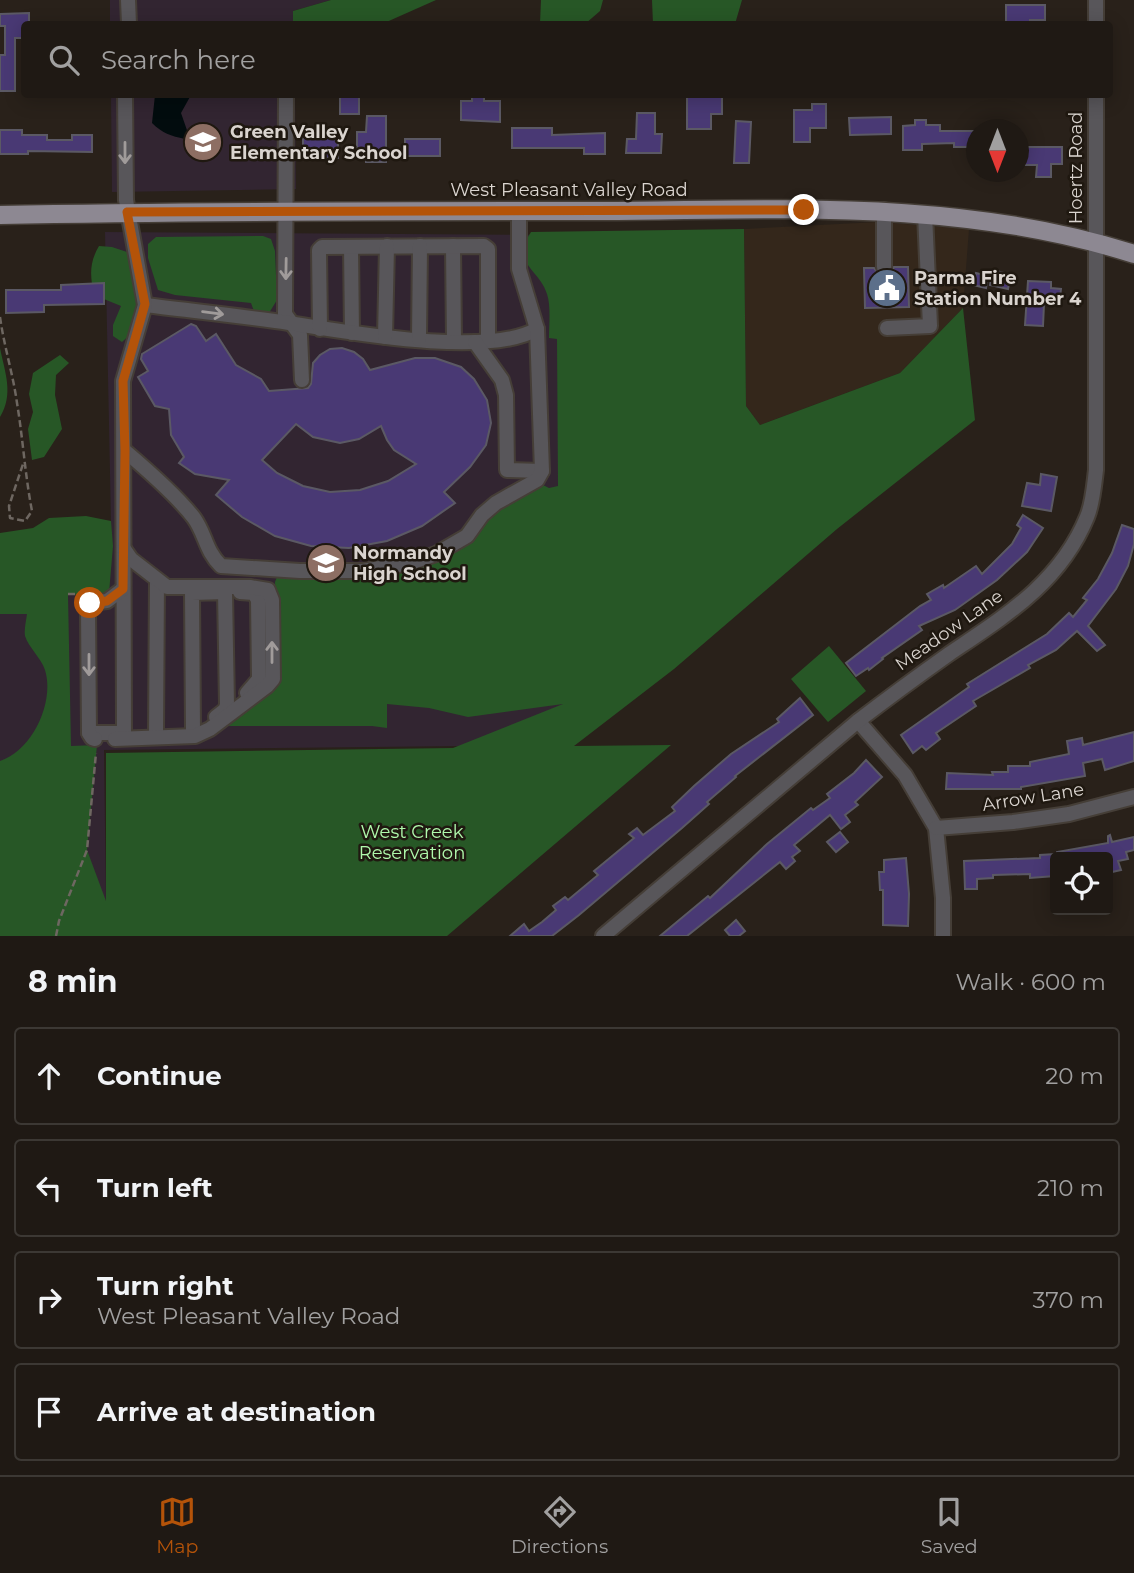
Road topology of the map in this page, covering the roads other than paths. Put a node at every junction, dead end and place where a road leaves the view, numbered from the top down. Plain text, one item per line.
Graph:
1 (128, 0) edge
2 (1096, 0) edge
3 (128, 21) edge
4 (1096, 21) edge
5 (125, 98) edge
6 (286, 98) edge
7 (1096, 98) edge
8 (519, 211) junction
9 (884, 211) junction
10 (127, 212) junction
11 (287, 212) junction
12 (925, 214) junction
13 (0, 215) edge
14 (1096, 242) junction
15 (453, 246) junction
16 (351, 247) junction
17 (387, 247) junction
18 (420, 247) junction
19 (1134, 254) edge
20 (884, 267) dead end
21 (145, 304) junction
22 (292, 324) junction
23 (320, 328) junction
24 (887, 328) dead end
25 (537, 329) junction
26 (352, 333) junction
27 (385, 337) junction
28 (419, 339) junction
29 (454, 341) junction
30 (482, 342) junction
31 (302, 380) dead end
32 (125, 451) junction
33 (542, 471) junction
34 (124, 549) junction
35 (157, 580) junction
36 (123, 589) junction
37 (225, 592) junction
38 (225, 710) junction
39 (858, 721) junction
40 (193, 730) junction
41 (124, 733) junction
42 (156, 733) junction
43 (94, 736) junction
44 (1134, 797) edge
45 (936, 828) junction
46 (604, 936) edge
47 (943, 936) edge

1 - 3 street
2 - 4 street
5 -> 10 street
6 - 11 street
7 - 14 street, Hoertz Road
8 - 9 main road, West Pleasant Valley Road
8 - 11 main road, West Pleasant Valley Road
8 - 25 street
9 - 12 main road, West Pleasant Valley Road
9 - 20 street
10 - 11 main road, West Pleasant Valley Road
10 - 13 main road, West Pleasant Valley Road
10 - 21 street
11 -> 22 street
12 - 14 main road, West Pleasant Valley Road
12 - 24 street
14 - 19 main road, West Pleasant Valley Road
14 - 39 street, Meadow Lane
15 - 18 street
15 - 29 street
15 - 30 street
16 - 17 street
16 - 23 street
16 - 26 street
17 - 18 street
17 - 27 street
18 - 28 street
21 -> 22 street
21 - 32 street
22 - 23 street
22 - 31 street
23 - 26 street
25 - 30 street
25 - 33 street
26 - 27 street
27 - 28 street
28 - 29 street
29 - 30 street
30 - 33 street
32 - 33 street
32 - 34 street
34 - 35 street
34 - 36 street
35 - 42 street
43 -> 35 street
36 - 41 street
36 -> 43 street
37 - 38 street
37 - 38 street
37 - 40 street
38 - 40 street
39 - 45 street
39 - 46 street, Meadow Lane
40 - 42 street
41 - 42 street
41 - 43 street
44 - 45 street, Arrow Lane
45 - 47 street

